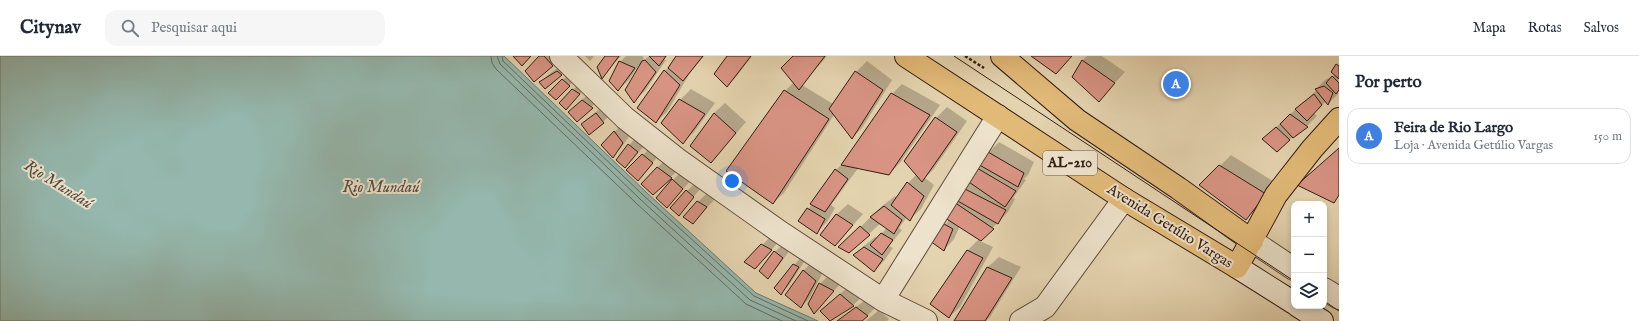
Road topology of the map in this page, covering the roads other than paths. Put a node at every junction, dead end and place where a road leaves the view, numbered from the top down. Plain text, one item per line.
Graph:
1 (561, 56) edge
2 (906, 56) edge
3 (1002, 56) edge
4 (998, 116) junction
5 (1339, 119) edge
6 (1124, 199) junction
7 (1252, 241) junction
8 (1237, 267) junction
9 (1291, 267) edge
10 (1327, 291) edge
11 (1339, 298) edge
12 (883, 300) junction
13 (1291, 301) edge
14 (1303, 309) edge
15 (926, 321) edge
16 (1021, 321) edge
17 (1322, 321) edge

1 - 12 street
2 - 4 main road, Avenida Getúlio Vargas / AL-210
3 - 7 main road, Avenida Getúlio Vargas / AL-210
4 - 6 main road, Avenida Getúlio Vargas / AL-210
4 - 12 street
5 - 7 main road
6 - 8 main road, Avenida Getúlio Vargas / AL-210
6 - 16 street
7 - 8 main road
7 - 9 street
8 - 13 street, Avenida Getúlio Vargas / AL-210
10 - 11 street
12 - 15 street
14 - 17 street

